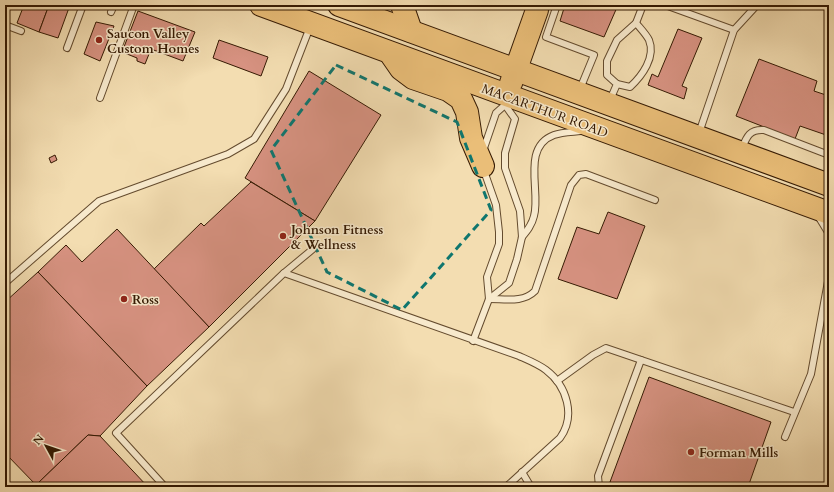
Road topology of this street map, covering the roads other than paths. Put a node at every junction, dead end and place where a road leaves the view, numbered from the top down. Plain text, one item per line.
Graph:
1 (83, 5) edge
2 (114, 5) edge
3 (134, 5) edge
4 (261, 5) edge
5 (339, 5) edge
6 (402, 5) edge
7 (537, 5) edge
8 (557, 5) edge
9 (643, 5) edge
10 (665, 5) edge
11 (757, 5) edge
12 (111, 12) dead end
13 (636, 23) junction
14 (311, 24) junction
15 (5, 25) edge
16 (734, 30) junction
17 (411, 31) junction
18 (21, 32) dead end
19 (67, 48) dead end
20 (391, 53) junction
21 (516, 70) junction
22 (578, 92) junction
23 (613, 94) junction
24 (100, 98) dead end
25 (506, 101) junction
26 (599, 129) junction
27 (698, 136) junction
28 (741, 152) junction
29 (829, 155) edge
30 (483, 166) junction
31 (828, 181) edge
32 (655, 200) dead end
33 (819, 209) edge
34 (829, 234) edge
35 (522, 237) junction
36 (313, 249) dead end
37 (284, 273) junction
38 (829, 276) edge
39 (5, 284) edge
40 (828, 289) edge
41 (490, 299) junction
42 (473, 341) junction
43 (642, 360) junction
44 (557, 381) junction
45 (794, 412) junction
46 (785, 437) dead end
47 (522, 472) junction
48 (165, 487) edge
49 (506, 487) edge
50 (531, 487) edge
51 (599, 487) edge

1 - 19 lane
2 - 12 lane
3 - 24 lane
4 - 14 highway, MACARTHUR ROAD
5 - 17 highway
6 - 17 highway
7 - 21 highway
8 - 22 lane
9 - 13 lane
10 - 16 lane
11 - 16 lane
13 - 23 lane
13 - 23 lane
14 - 20 highway, MACARTHUR ROAD
14 - 39 lane
15 - 18 lane
16 - 27 lane
17 - 21 highway
20 - 25 highway, MACARTHUR ROAD
20 - 30 highway
21 - 22 highway
21 - 25 highway
22 - 23 highway
23 - 27 highway
25 - 26 highway, MACARTHUR ROAD
25 - 30 lane
25 - 35 lane
26 - 33 highway, MACARTHUR ROAD
26 - 35 lane
27 - 28 highway
28 - 29 lane
28 - 31 highway
30 - 41 lane
32 - 41 lane
33 - 34 lane
35 - 41 lane
36 - 37 lane
37 - 42 lane
37 - 48 lane
38 - 40 lane
40 - 45 lane
41 - 42 lane
42 - 44 lane
43 - 44 lane
43 - 45 lane
43 - 51 lane
44 - 47 lane
45 - 46 lane
47 - 49 lane
47 - 50 lane

